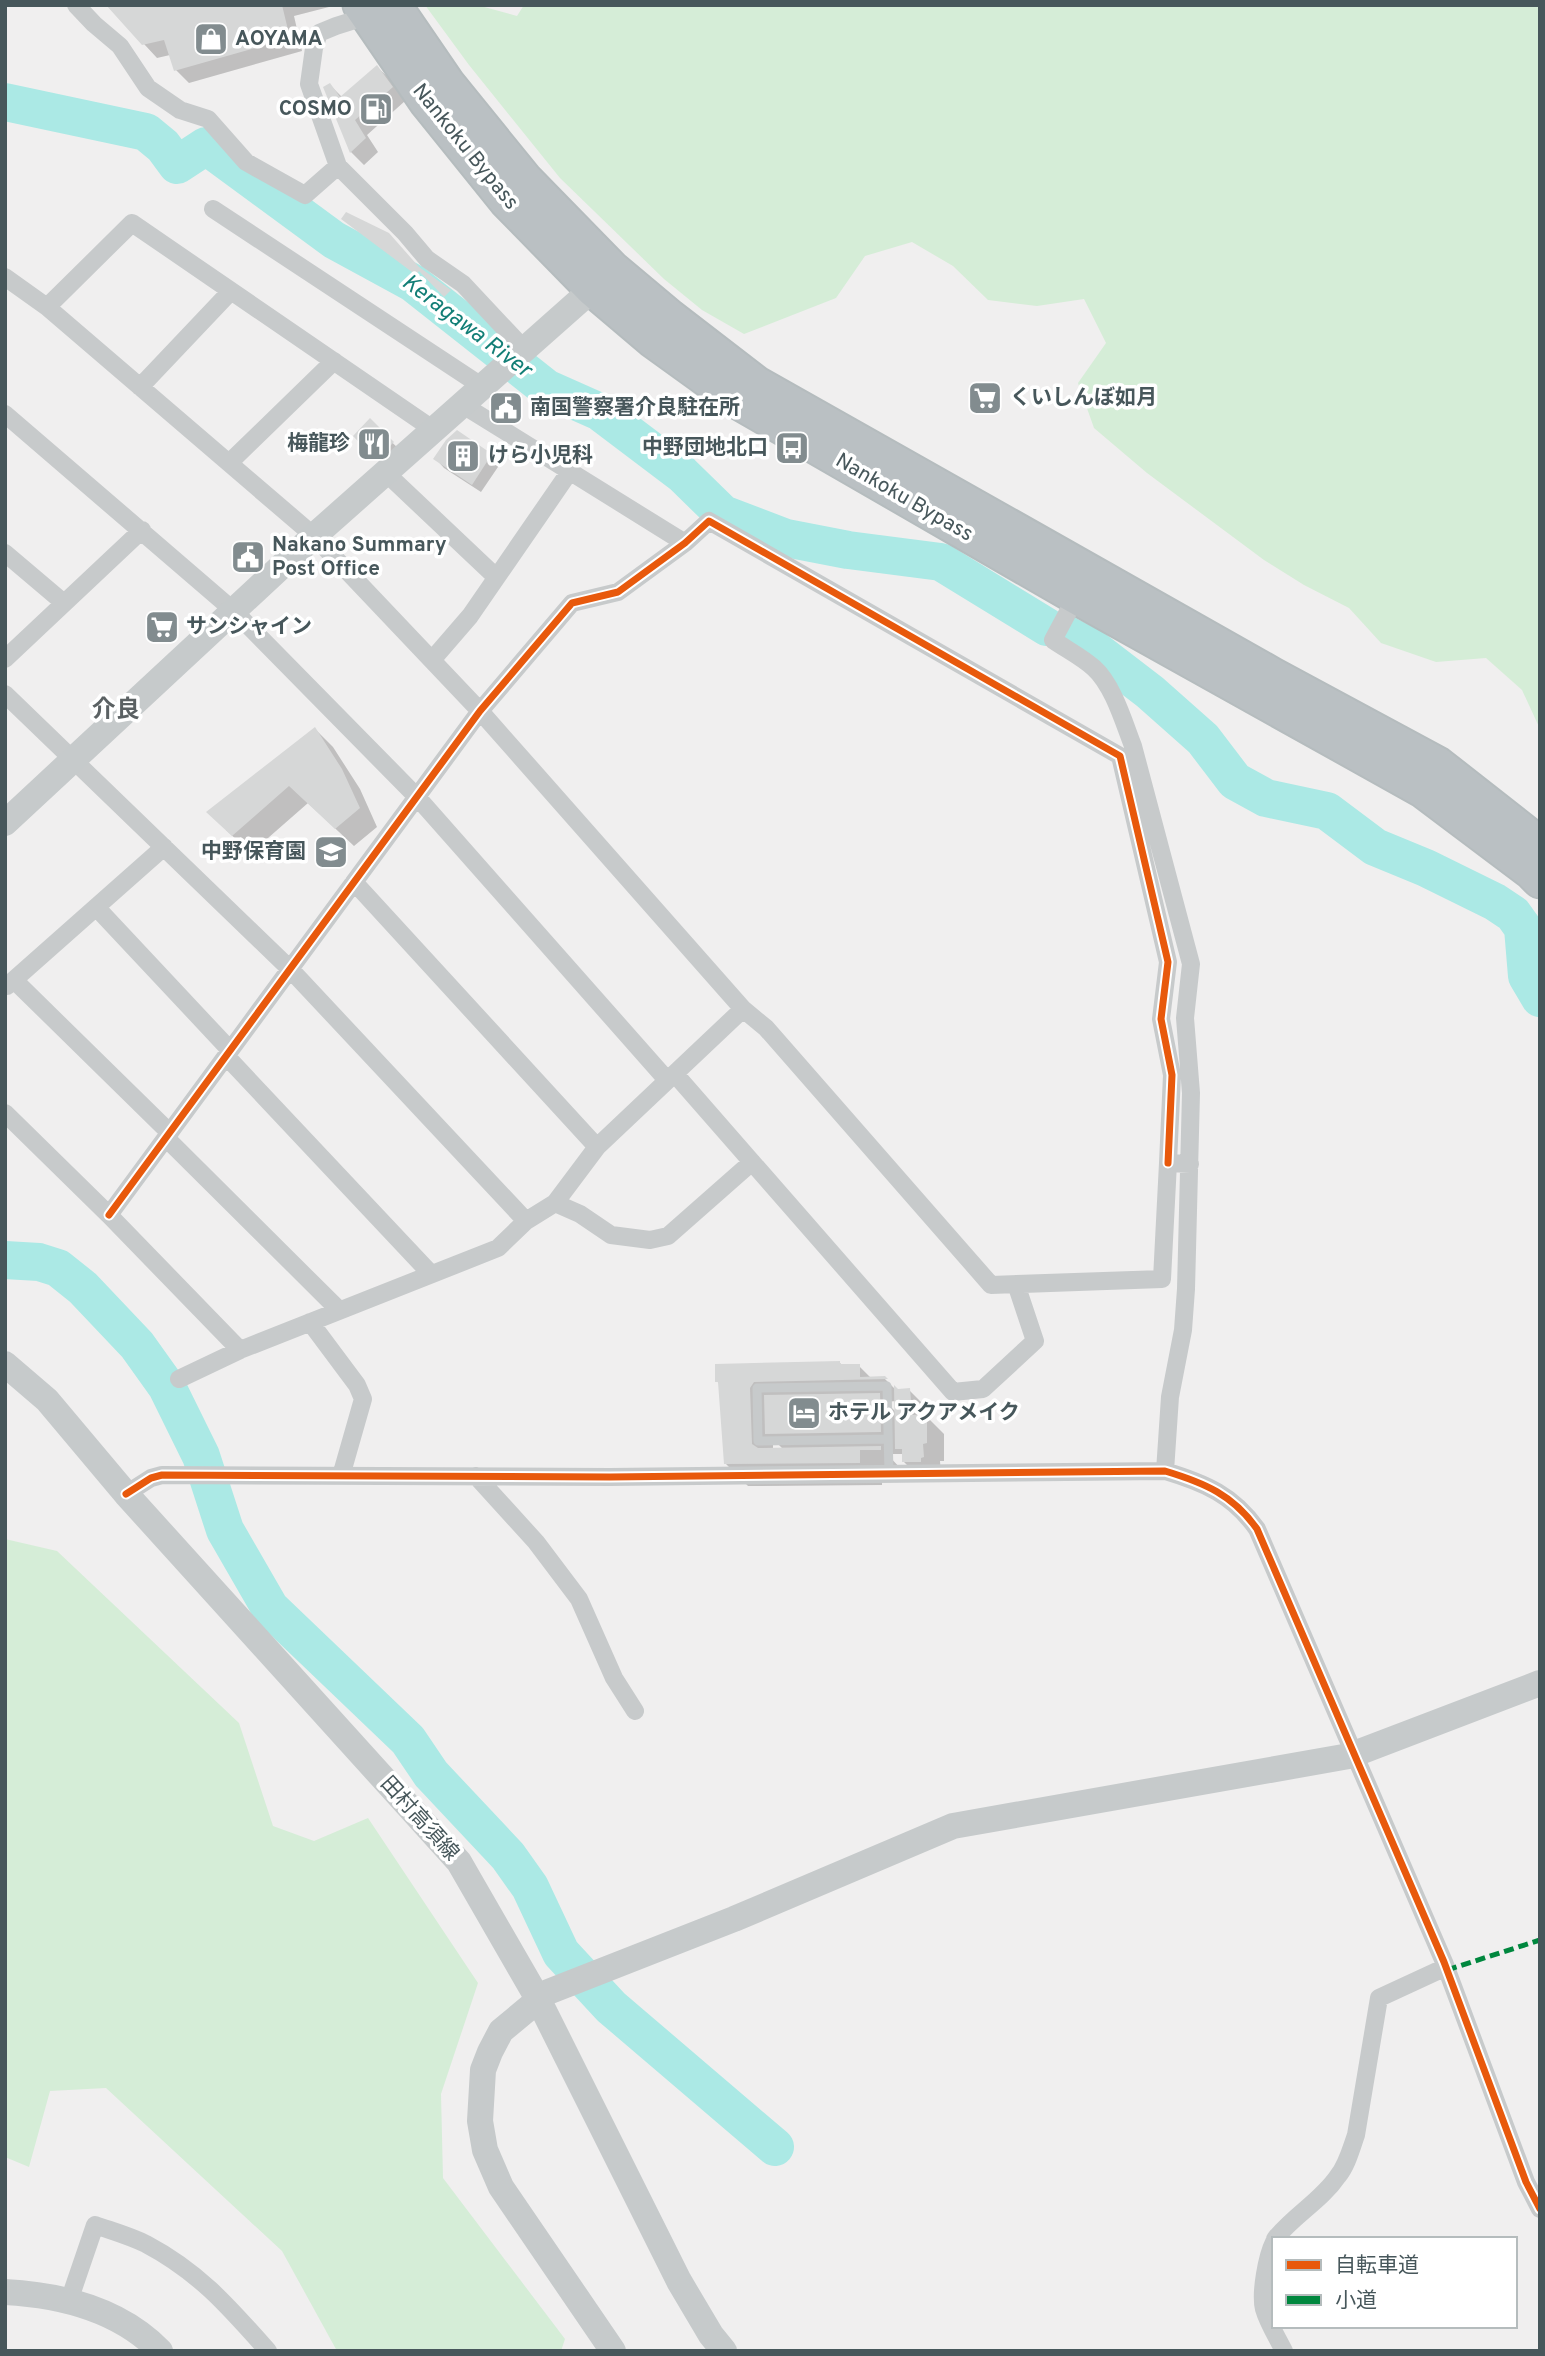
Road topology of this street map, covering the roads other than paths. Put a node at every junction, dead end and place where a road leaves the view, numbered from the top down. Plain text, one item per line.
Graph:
1 (76, 5) edge
2 (379, 9) edge
3 (338, 166) junction
4 (213, 209) dead end
5 (603, 280) junction
6 (9, 287) edge
7 (231, 291) junction
8 (47, 307) junction
9 (334, 362) junction
10 (506, 366) junction
11 (140, 387) junction
12 (463, 405) junction
13 (5, 414) edge
14 (434, 430) junction
15 (229, 463) junction
16 (570, 471) junction
17 (386, 473) junction
18 (142, 530) junction
19 (314, 536) junction
20 (685, 543) junction
21 (5, 553) edge
22 (496, 578) junction
23 (1076, 597) junction
24 (64, 603) junction
25 (234, 611) junction
26 (5, 659) edge
27 (432, 660) junction
28 (5, 694) edge
29 (480, 711) junction
30 (73, 759) junction
31 (418, 797) junction
32 (5, 822) edge
33 (1540, 844) edge
34 (164, 847) junction
35 (1540, 881) edge
36 (354, 882) junction
37 (96, 907) junction
38 (290, 969) junction
39 (10, 984) edge
40 (743, 1009) junction
41 (228, 1053) junction
42 (671, 1077) junction
43 (9, 1124) edge
44 (168, 1135) junction
45 (597, 1147) junction
46 (752, 1162) junction
47 (1168, 1163) junction
48 (1190, 1164) junction
49 (555, 1203) junction
50 (109, 1216) junction
51 (526, 1221) junction
52 (431, 1274) junction
53 (1016, 1284) junction
54 (340, 1310) junction
55 (310, 1322) junction
56 (240, 1350) junction
57 (5, 1364) edge
58 (179, 1378) dead end
59 (888, 1439) junction
60 (1166, 1471) junction
61 (889, 1474) junction
62 (341, 1476) junction
63 (476, 1476) junction
64 (126, 1494) junction
65 (1540, 1683) edge
66 (635, 1711) dead end
67 (1355, 1754) junction
68 (1446, 1967) junction
69 (538, 1999) junction
70 (1540, 2209) edge
71 (1277, 2237) edge
72 (1272, 2246) edge
73 (5, 2292) edge
74 (69, 2301) junction
75 (1272, 2326) edge
76 (1273, 2328) edge
77 (160, 2351) edge
78 (268, 2351) edge
79 (613, 2351) edge
80 (724, 2351) edge
81 (1284, 2351) edge

1 - 3 street
2 - 3 street
2 - 5 highway, Nankoku Bypass
3 - 10 street
4 - 10 street
5 - 10 street
5 - 23 highway, Nankoku Bypass
5 - 33 highway, Nankoku Bypass
6 - 8 street
7 - 8 street
7 - 9 street
7 - 11 street
8 - 11 street
9 - 14 street
9 - 15 street
10 - 12 street
11 - 15 street
12 - 14 street
12 - 16 street
13 - 18 street
14 - 17 street
15 - 19 street
16 - 20 street
16 - 22 street
17 - 19 street
17 - 22 street
18 - 24 street
18 - 25 street
19 - 25 street
19 - 27 street
20 - 29 street
20 - 47 street
21 - 24 street
22 - 27 street
23 - 35 highway, Nankoku Bypass
23 - 48 street
24 - 26 street
25 - 30 street
25 - 31 street
27 - 29 street
28 - 30 street
29 - 31 street
29 - 40 street
30 - 32 street
30 - 34 street
31 - 36 street
31 - 42 street
34 - 37 street
34 - 38 street
36 - 38 street
36 - 45 street
37 - 39 street
37 - 41 street
38 - 41 street
38 - 51 street
39 - 44 street
40 - 42 street
40 - 53 street
41 - 44 street
41 - 52 street
42 - 45 street
42 - 46 street
43 - 50 street
44 - 50 street
44 - 54 street
45 - 49 street
46 - 49 street
46 - 53 street
47 - 48 street
47 - 53 street
48 - 60 street
49 - 51 street
50 - 56 street
51 - 52 street
52 - 54 street
54 - 55 street
55 - 56 street
55 - 62 street
56 - 58 street
57 - 64 street, 田村高須線
59 - 59 lane
59 - 61 lane
60 - 61 street
60 - 67 street
61 - 63 street
62 - 63 street
62 - 64 street
63 - 66 street
64 - 69 street, 田村高須線
65 - 67 street
67 - 68 street
67 - 69 street
68 - 70 street
68 - 71 street
69 - 79 street
69 - 80 street, 田村高須線
72 - 75 street
73 - 74 street
74 - 77 street
74 - 78 street
76 - 81 street

